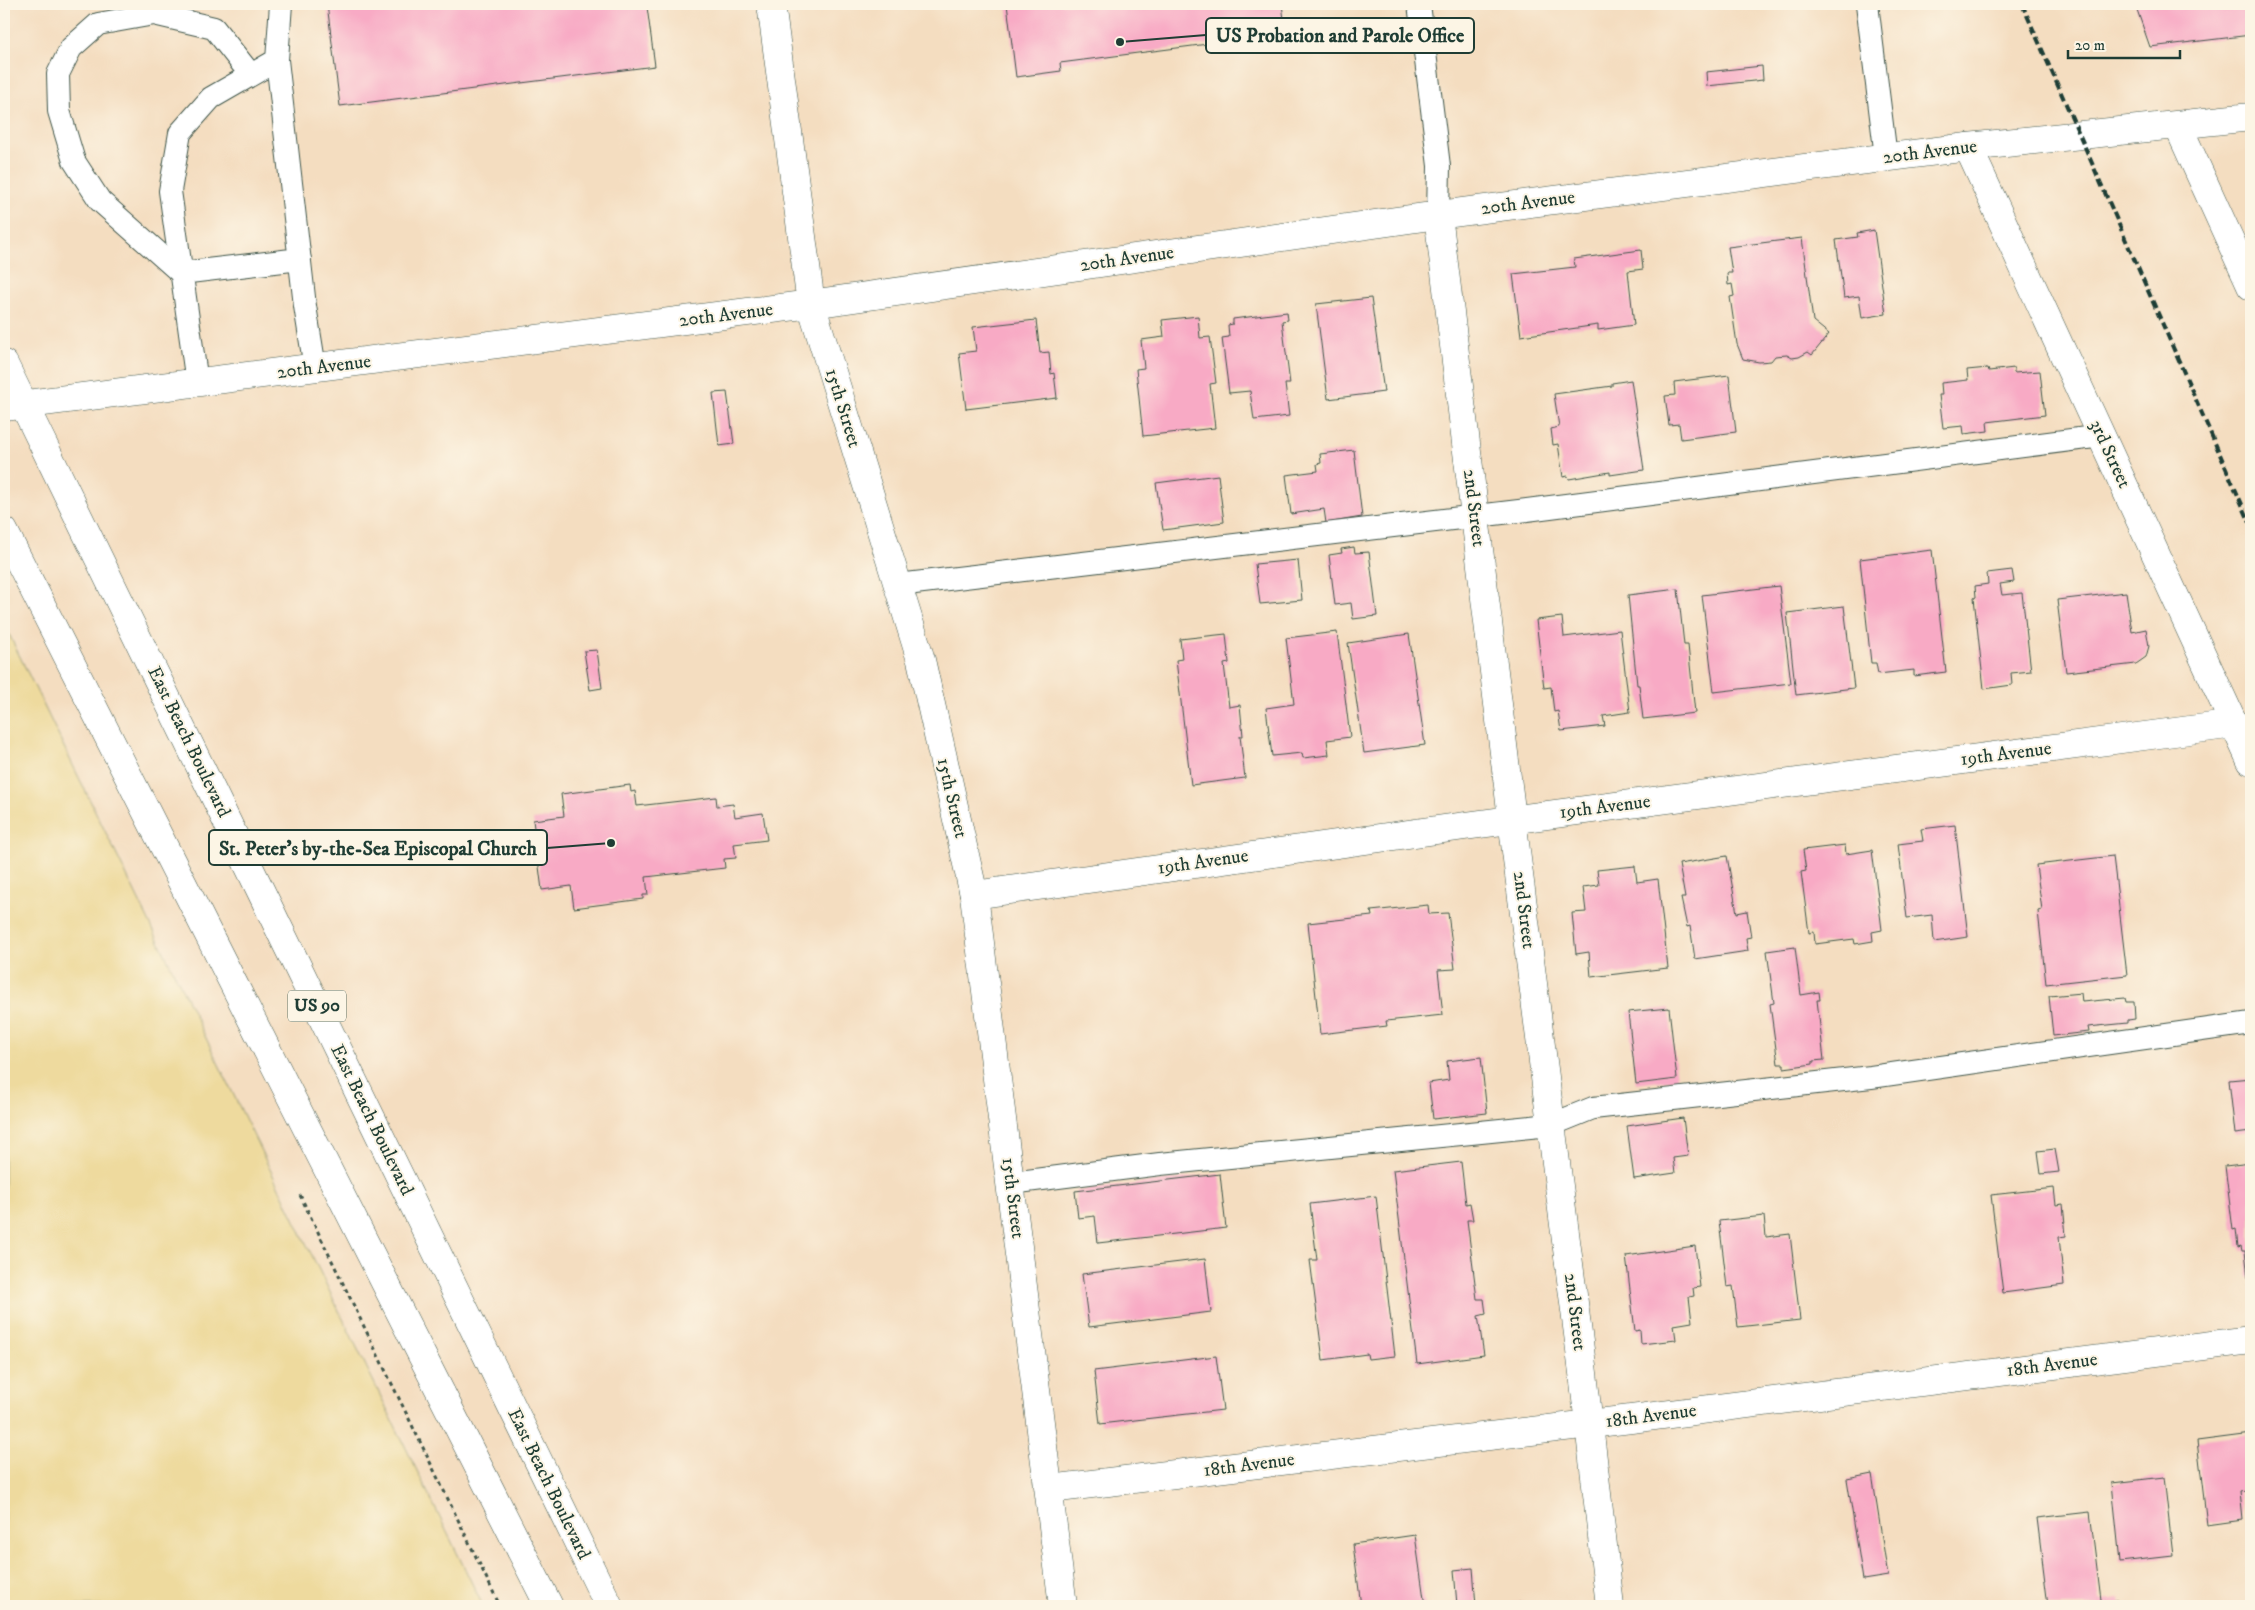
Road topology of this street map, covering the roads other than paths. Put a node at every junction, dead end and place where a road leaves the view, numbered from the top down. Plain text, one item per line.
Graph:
1 (281, 4) edge
2 (771, 4) edge
3 (1419, 4) edge
4 (1867, 4) edge
5 (278, 60) junction
6 (251, 76) junction
7 (2251, 117) edge
8 (2178, 126) junction
9 (1968, 147) junction
10 (1886, 157) junction
11 (1438, 214) junction
12 (300, 259) junction
13 (181, 273) junction
14 (2251, 286) edge
15 (811, 304) junction
16 (4, 364) edge
17 (315, 368) junction
18 (196, 383) junction
19 (14, 406) edge
20 (2102, 436) junction
21 (1475, 516) junction
22 (4, 531) edge
23 (898, 585) junction
24 (2236, 724) junction
25 (2251, 761) edge
26 (1512, 819) junction
27 (974, 895) junction
28 (2251, 1023) edge
29 (1551, 1125) junction
30 (1011, 1183) junction
31 (2251, 1340) edge
32 (1589, 1424) junction
33 (1050, 1489) junction
34 (549, 1606) edge
35 (609, 1606) edge
36 (1063, 1606) edge
37 (1610, 1606) edge

1 - 5 lane
2 - 15 street, 15th Street
3 - 11 lane
4 - 10 lane
5 - 6 lane
5 - 12 lane
6 - 13 lane
6 - 13 lane
7 - 8 street, 20th Avenue
8 - 9 street, 20th Avenue
8 - 14 street
9 - 10 street, 20th Avenue
9 - 20 street, 3rd Street
10 - 11 street, 20th Avenue
11 - 15 street, 20th Avenue
11 - 21 street, 2nd Street
12 - 13 lane
12 - 17 lane
13 - 18 lane
15 - 17 street, 20th Avenue
15 - 23 street, 15th Street
16 - 19 street, East Beach Boulevard / US 90
17 - 18 street, 20th Avenue
18 - 19 street, 20th Avenue
19 - 35 street, East Beach Boulevard / US 90
20 - 21 lane
20 - 24 street, 3rd Street
21 - 23 lane
21 - 26 street, 2nd Street
22 - 34 street
23 - 27 street, 15th Street
24 - 25 street, 3rd Street
24 - 26 street, 19th Avenue
26 - 27 street, 19th Avenue
26 - 29 street, 2nd Street
27 - 30 street, 15th Street
28 - 29 lane
29 - 30 lane
29 - 32 street, 2nd Street
30 - 33 street, 15th Street
31 - 32 street, 18th Avenue
32 - 33 street, 18th Avenue
32 - 37 street, 2nd Street
33 - 36 street, 15th Street

